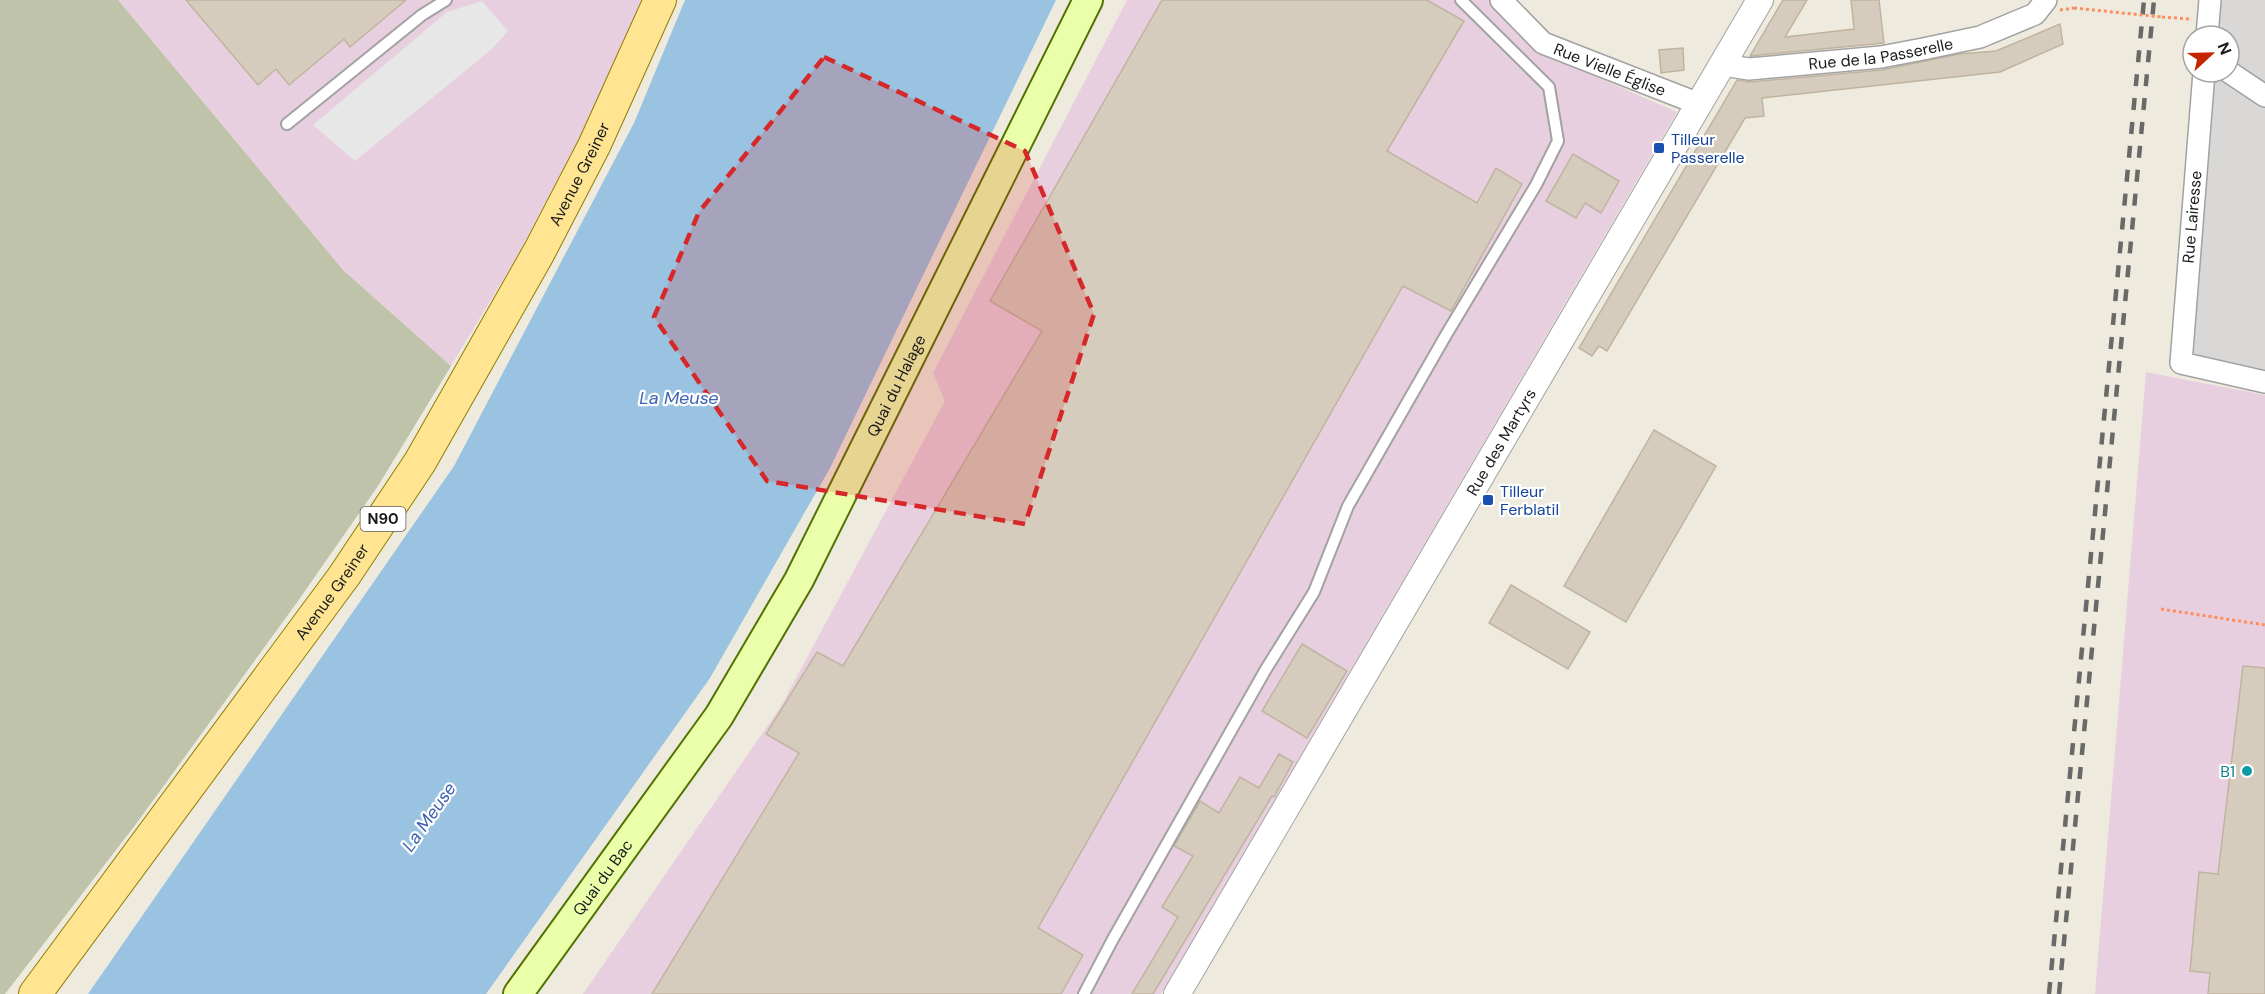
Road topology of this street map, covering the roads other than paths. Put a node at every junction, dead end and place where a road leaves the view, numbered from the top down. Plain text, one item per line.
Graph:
1 (446, 0) edge
2 (660, 0) edge
3 (1088, 0) edge
4 (1461, 0) edge
5 (1501, 0) edge
6 (1760, 0) edge
7 (2210, 0) edge
8 (2041, 7) edge
9 (2203, 24) edge
10 (1723, 65) junction
11 (2241, 80) edge
12 (2203, 84) edge
13 (2265, 96) edge
14 (1699, 104) junction
15 (287, 124) dead end
16 (2265, 382) edge
17 (688, 761) joint
18 (35, 994) edge
19 (518, 994) edge
20 (1084, 994) edge
21 (1177, 994) edge

1 - 15 lane
2 - 18 main road, Avenue Greiner / N90
3 - 17 main road, Quai du Halage
4 - 20 lane
5 - 14 street, Rue Vielle Église
6 - 10 street, Rue des Martyrs
7 - 9 street
8 - 10 street, Rue de la Passerelle
10 - 14 street, Rue des Martyrs
11 - 13 street
12 - 16 street, Rue Lairesse
14 - 21 street, Rue des Martyrs
17 - 19 main road, Quai du Bac

